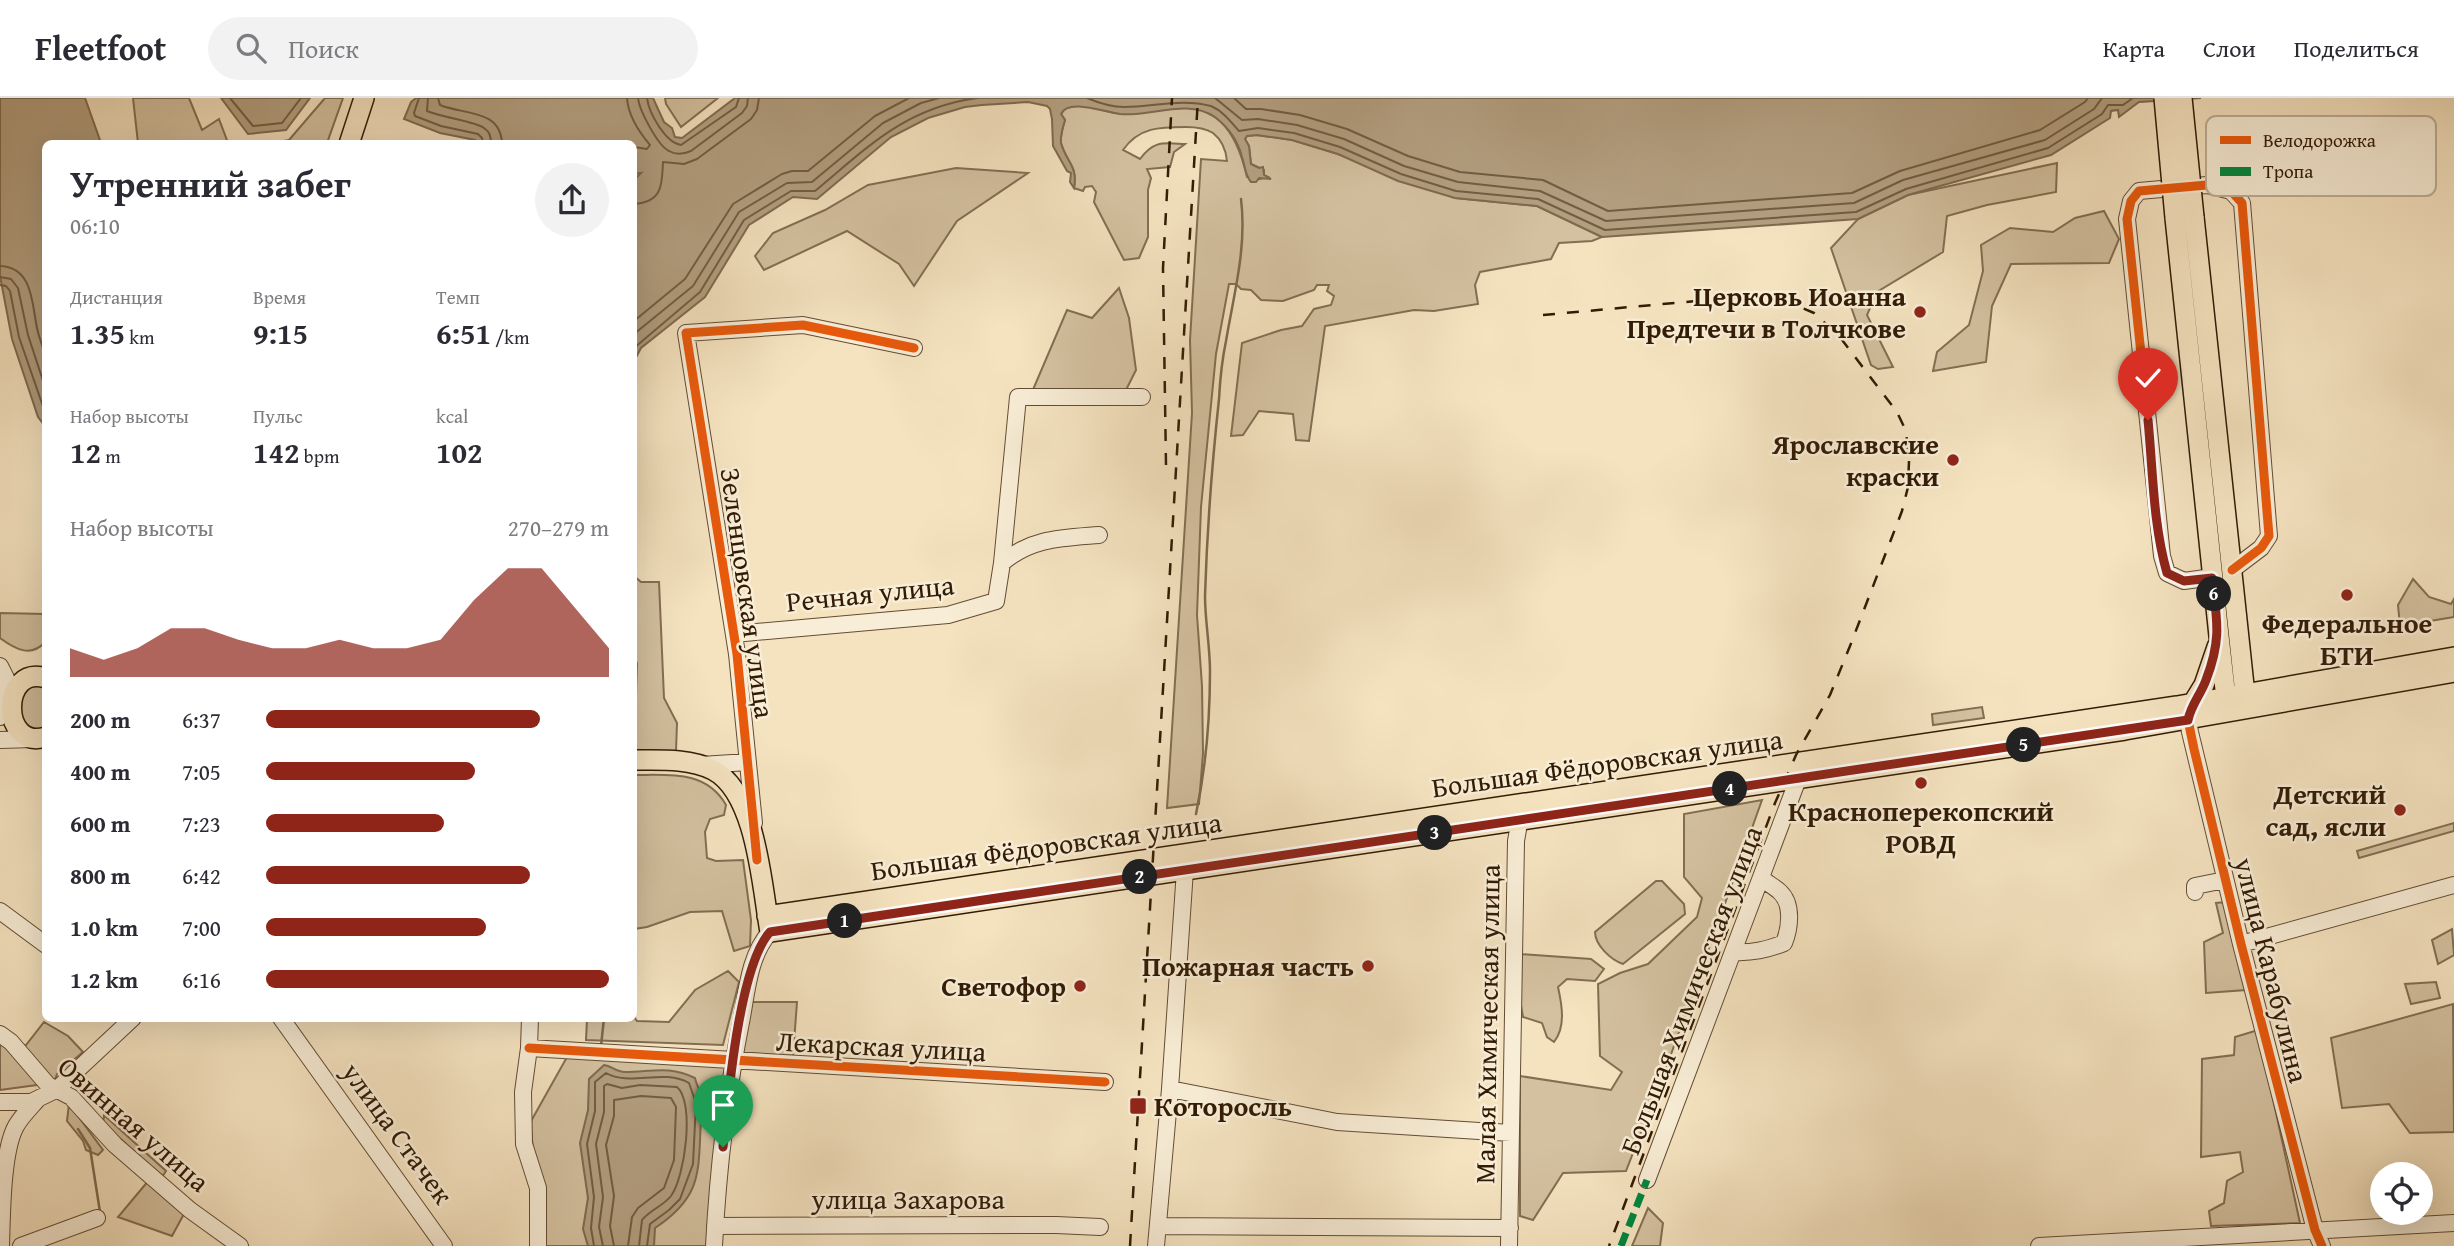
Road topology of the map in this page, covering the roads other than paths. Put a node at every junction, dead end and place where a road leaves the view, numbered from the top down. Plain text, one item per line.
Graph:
1 (363, 98) edge
2 (2164, 98) edge
3 (2182, 98) edge
4 (350, 140) edge
5 (2206, 185) edge
6 (2236, 196) edge
7 (2184, 218) junction
8 (914, 348) dead end
9 (1142, 397) dead end
10 (1099, 535) dead end
11 (1002, 563) junction
12 (2232, 570) junction
13 (2212, 578) junction
14 (734, 634) junction
15 (2218, 636) junction
16 (2454, 657) edge
17 (2241, 658) junction
18 (2454, 672) edge
19 (40, 676) edge
20 (2271, 690) junction
21 (2236, 701) junction
22 (4, 706) edge
23 (2190, 712) junction
24 (41, 738) edge
25 (0, 740) edge
26 (637, 760) edge
27 (748, 762) junction
28 (698, 765) junction
29 (1798, 779) junction
30 (744, 794) junction
31 (1521, 812) junction
32 (1185, 870) junction
33 (1761, 878) junction
34 (2225, 880) junction
35 (2454, 885) edge
36 (2195, 892) dead end
37 (0, 911) edge
38 (769, 924) junction
39 (42, 942) edge
40 (2241, 944) junction
41 (1733, 952) junction
42 (129, 1022) edge
43 (284, 1022) edge
44 (530, 1022) edge
45 (0, 1034) edge
46 (529, 1048) junction
47 (733, 1061) junction
48 (1105, 1082) dead end
49 (1170, 1089) junction
50 (56, 1090) junction
51 (37, 1100) junction
52 (0, 1102) edge
53 (1511, 1133) junction
54 (1647, 1180) dead end
55 (1, 1213) edge
56 (97, 1218) dead end
57 (2454, 1223) edge
58 (715, 1226) junction
59 (1158, 1226) junction
60 (1100, 1227) dead end
61 (1510, 1228) junction
62 (2315, 1230) junction
63 (1, 1246) edge
64 (21, 1246) edge
65 (240, 1246) edge
66 (444, 1246) edge
67 (538, 1246) edge
68 (714, 1246) edge
69 (1156, 1246) edge
70 (1509, 1246) edge
71 (2039, 1246) edge
72 (2322, 1246) edge

1 - 4 main road
2 - 7 main road, bridge
3 - 7 main road, bridge
5 - 13 street
6 - 12 street
7 - 12 main road
7 - 13 main road
8 - 14 street, Зеленцовская улица
9 - 11 street
10 - 11 street
11 - 14 street, Речная улица
12 - 17 main road
13 - 15 main road
14 - 27 street, Зеленцовская улица
15 - 21 main road
15 - 23 main road
16 - 20 main road, Большая Фёдоровская улица
17 - 20 main road
17 - 21 main road
18 - 21 main road, Большая Фёдоровская улица
19 - 22 main road
20 - 21 main road, Большая Фёдоровская улица
21 - 23 main road, Большая Фёдоровская улица
22 - 24 main road
23 - 29 main road, Большая Фёдоровская улица
23 - 31 main road, Большая Фёдоровская улица
23 - 34 street, улица Карабулина
24 - 25 street
26 - 28 main road
27 - 28 street
27 - 30 street, Зеленцовская улица
28 - 30 main road, Зеленцовская улица
29 - 31 main road, Большая Фёдоровская улица
29 - 33 street, Большая Химическая улица
30 - 38 main road, Зеленцовская улица
31 - 32 main road, Большая Фёдоровская улица
31 - 38 main road, Большая Фёдоровская улица
31 - 53 street, Малая Химическая улица
32 - 38 main road, Большая Фёдоровская улица
32 - 49 street
33 - 41 street, Большая Химическая улица
33 - 41 street
34 - 36 street
34 - 40 street, улица Карабулина
35 - 40 street
37 - 39 street
38 - 47 street
40 - 62 street, улица Карабулина
41 - 54 street, Большая Химическая улица
42 - 50 street
43 - 66 street, улица Стачек
44 - 46 street
45 - 50 street, Овинная улица
46 - 47 street, Лекарская улица
46 - 67 street
47 - 48 street, Лекарская улица
47 - 58 street
49 - 53 street
49 - 59 street
50 - 51 street
50 - 65 street, Овинная улица
51 - 52 street
51 - 55 street
53 - 61 street, Малая Химическая улица
55 - 63 street
56 - 64 street
57 - 62 street
58 - 60 street, улица Захарова
58 - 68 street
59 - 61 street
59 - 69 street
61 - 70 street, Малая Химическая улица
62 - 71 street
62 - 72 street, улица Карабулина

